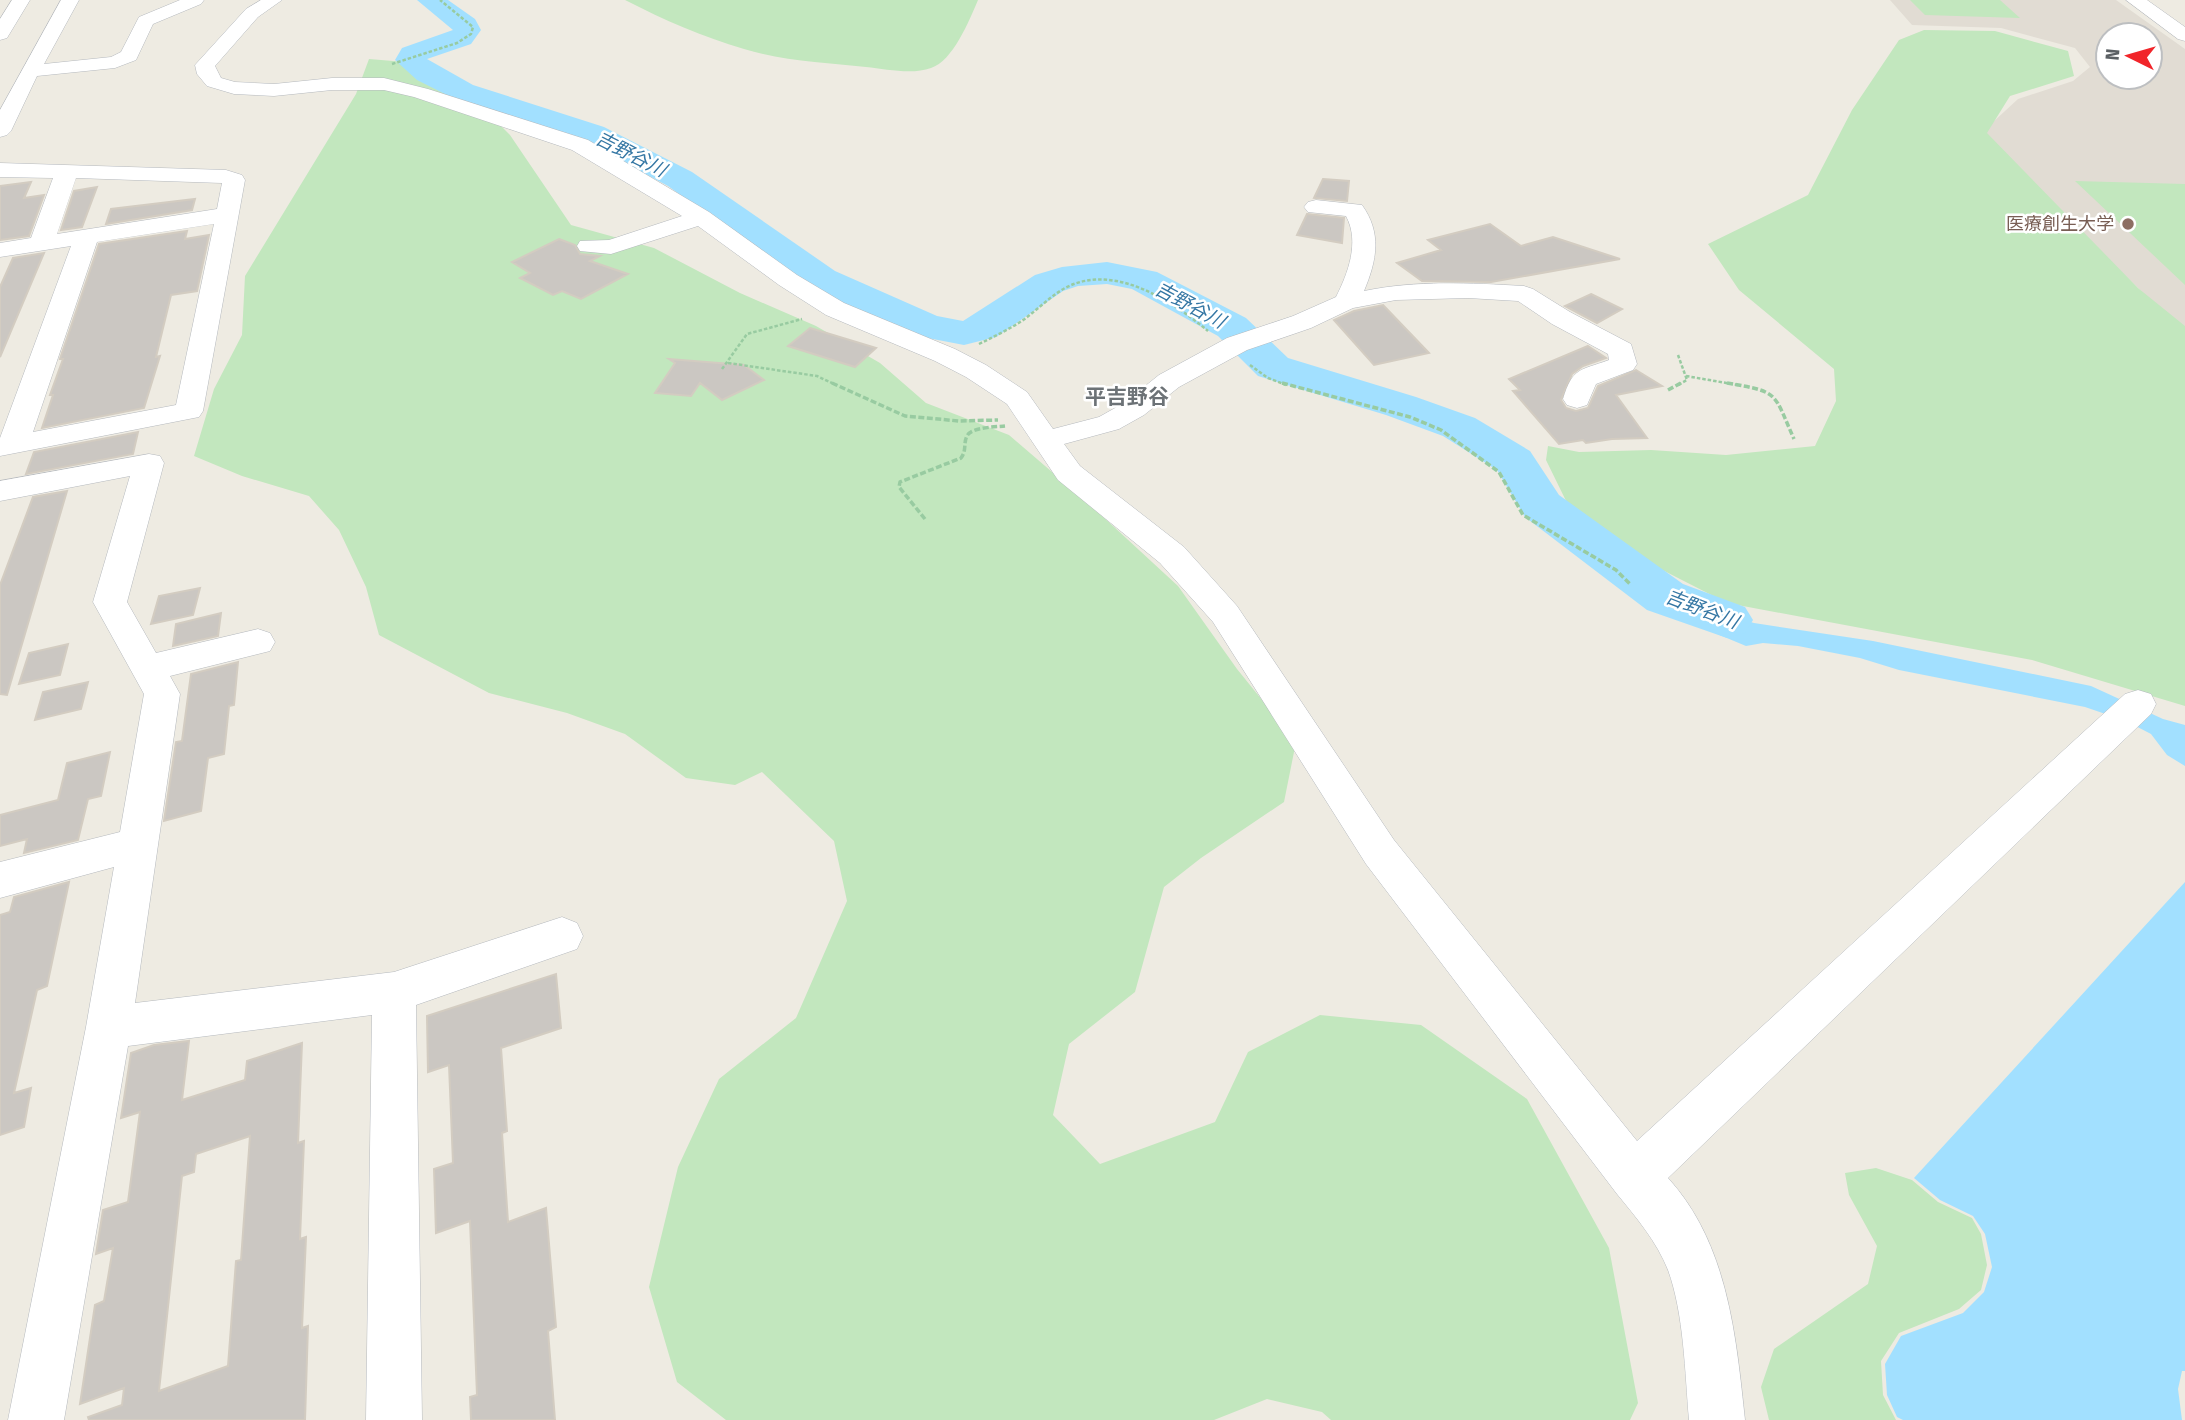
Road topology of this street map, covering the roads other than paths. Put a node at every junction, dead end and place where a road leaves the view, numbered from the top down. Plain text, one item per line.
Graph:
1 (21, 0) edge
2 (70, 0) edge
3 (195, 0) edge
4 (274, 0) edge
5 (2135, 0) edge
6 (0, 34) edge
7 (2185, 35) edge
8 (30, 71) junction
9 (8, 97) edge
10 (0, 131) edge
11 (0, 170) edge
12 (67, 171) junction
13 (1316, 207) dead end
14 (226, 215) junction
15 (701, 217) junction
16 (87, 236) junction
17 (41, 244) junction
18 (0, 250) edge
19 (605, 252) dead end
20 (1346, 302) junction
21 (1577, 399) dead end
22 (1046, 440) junction
23 (7, 446) edge
24 (0, 491) edge
25 (258, 642) dead end
26 (147, 668) junction
27 (2129, 713) dead end
28 (139, 844) junction
29 (0, 880) edge
30 (562, 936) dead end
31 (394, 992) junction
32 (109, 1027) junction
33 (1634, 1177) junction
34 (36, 1420) edge
35 (394, 1420) edge
36 (1717, 1420) edge

1 - 6 street
2 - 8 street
3 - 8 street
4 - 15 street
5 - 7 street
8 - 9 street
9 - 10 street
11 - 12 street
12 - 14 street
12 - 17 street
13 - 20 street
14 - 16 street
14 - 23 street
15 - 19 street
15 - 22 street
16 - 17 street
16 - 23 street
17 - 18 street
20 - 21 street
20 - 22 street
22 - 33 street
24 - 26 street
25 - 26 street
26 - 28 street
27 - 33 street
28 - 29 street
28 - 32 street
30 - 31 street
31 - 32 street
31 - 35 street
32 - 34 street
33 - 36 street

